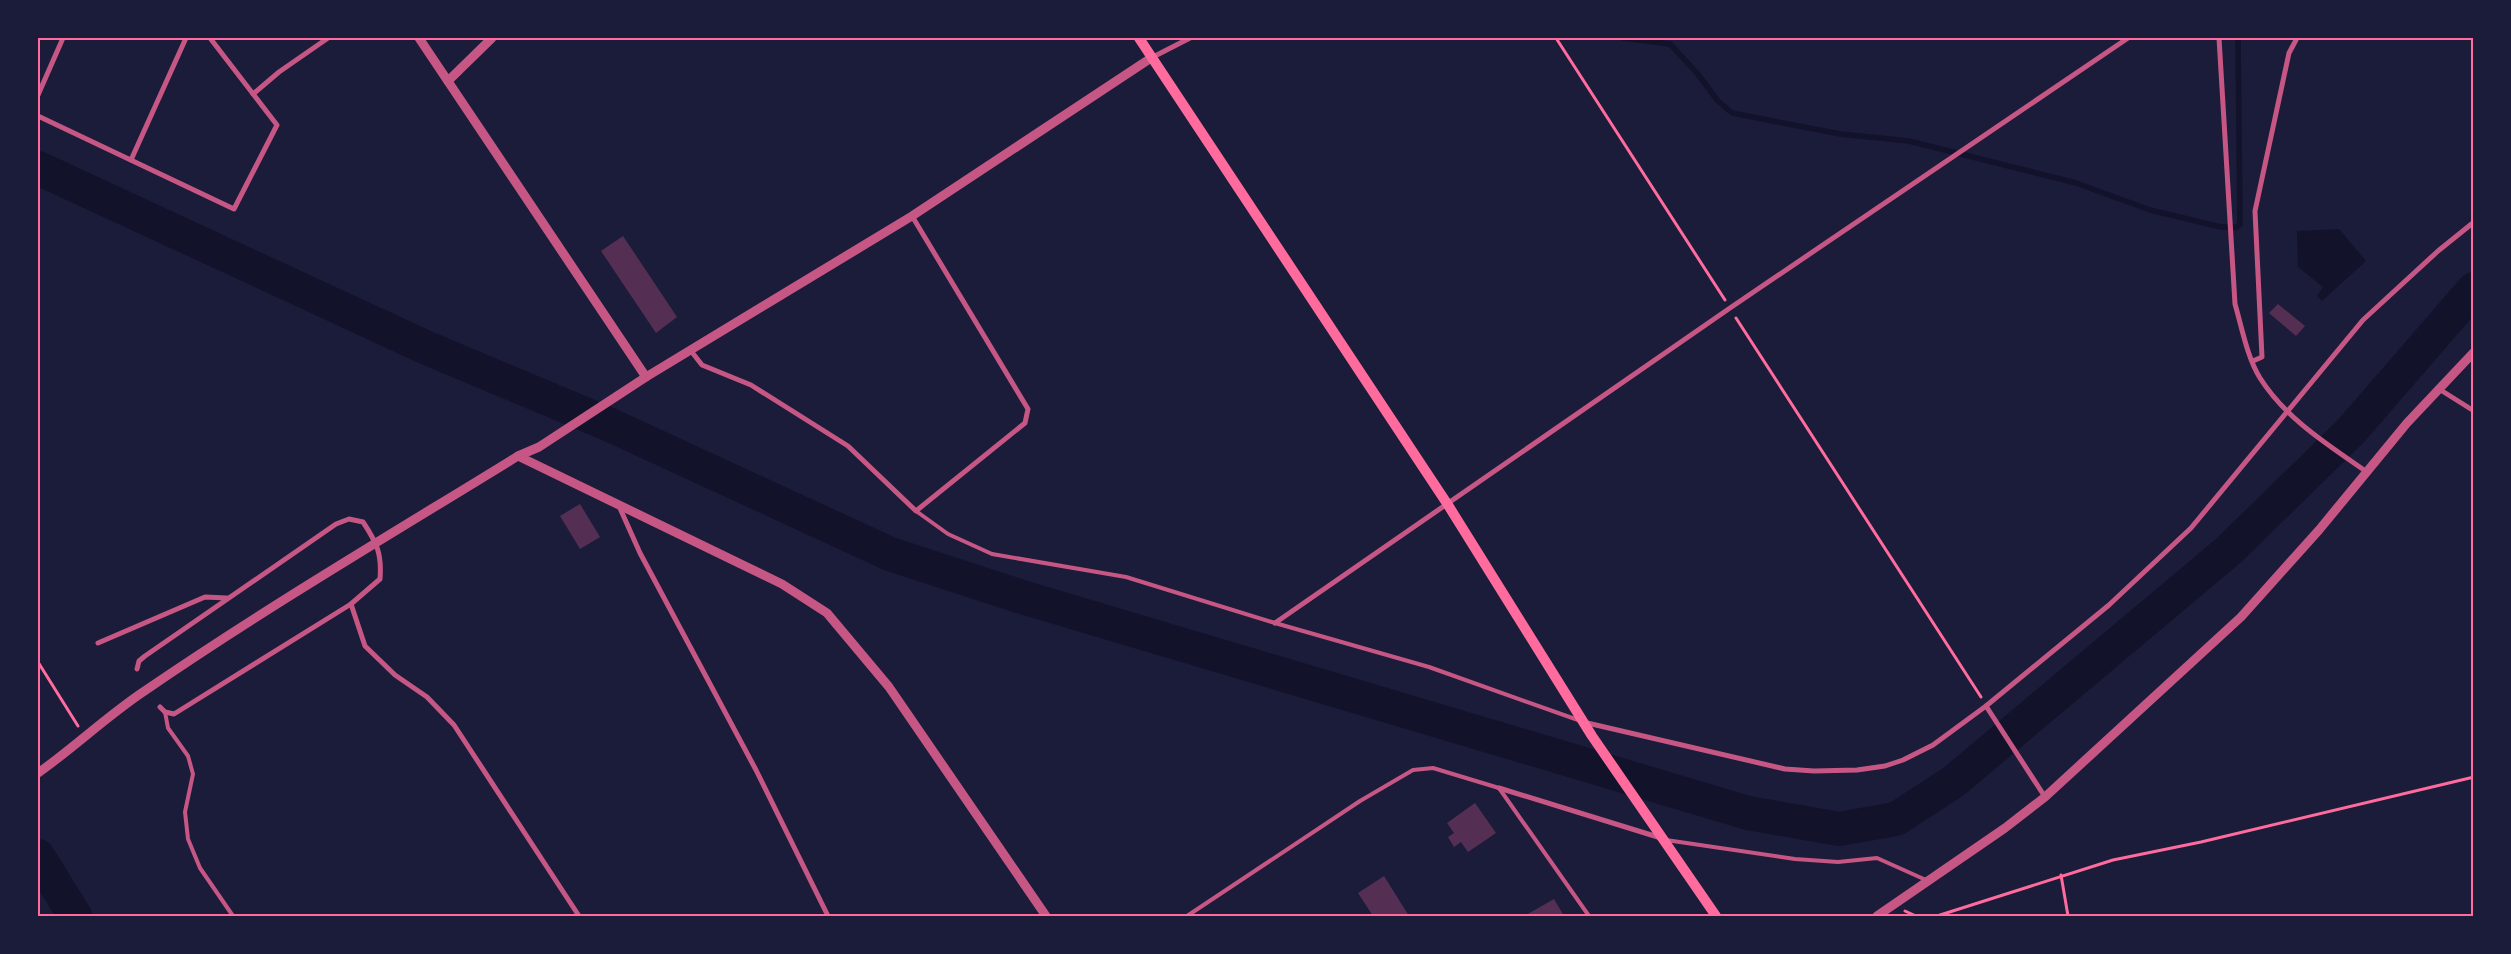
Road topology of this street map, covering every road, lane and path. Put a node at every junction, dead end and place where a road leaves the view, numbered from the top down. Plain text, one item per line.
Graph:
1 (63, 38) edge
2 (186, 38) edge
3 (210, 38) edge
4 (328, 38) edge
5 (419, 38) edge
6 (492, 38) edge
7 (1139, 38) edge
8 (1190, 38) edge
9 (1556, 38) edge
10 (2128, 38) edge
11 (2219, 38) edge
12 (2296, 40) dead end
13 (1151, 58) junction
14 (448, 80) junction
15 (253, 94) junction
16 (38, 95) edge
17 (38, 116) edge
18 (131, 160) junction
19 (912, 216) junction
20 (2474, 222) edge
21 (1730, 308) junction
22 (691, 351) junction
23 (2474, 352) edge
24 (2253, 360) junction
25 (646, 378) junction
26 (2438, 389) junction
27 (2287, 412) junction
28 (2474, 412) edge
29 (518, 456) junction
30 (2367, 472) junction
31 (1448, 505) junction
32 (619, 506) junction
33 (916, 511) junction
34 (377, 543) junction
35 (228, 598) junction
36 (351, 604) junction
37 (1276, 623) junction
38 (98, 643) dead end
39 (38, 662) edge
40 (137, 669) dead end
41 (1986, 706) junction
42 (160, 707) dead end
43 (165, 712) junction
44 (1583, 722) junction
45 (85, 737) junction
46 (38, 772) edge
47 (2474, 777) edge
48 (1499, 788) junction
49 (2045, 797) junction
50 (1664, 839) junction
51 (2061, 875) junction
52 (1927, 881) junction
53 (233, 916) edge
54 (579, 916) edge
55 (828, 916) edge
56 (1046, 916) edge
57 (1187, 916) edge
58 (1589, 916) edge
59 (1716, 916) edge
60 (1877, 916) edge
61 (1937, 916) edge
62 (2068, 916) edge

1 - 16 street
2 - 18 street
3 - 15 street
4 - 15 street
5 - 14 street
6 - 14 street
7 - 13 main road
8 - 13 street
9 - 21 path
10 - 21 street
11 - 24 street
12 - 24 street
13 - 19 street
13 - 31 main road
14 - 25 street
15 - 18 street
17 - 18 street
19 - 22 street
19 - 33 street
20 - 27 street
21 - 31 street
21 - 41 path
22 - 25 street
22 - 33 street
23 - 26 street
24 - 27 street
25 - 29 street
26 - 28 street
26 - 30 street
27 - 30 street
27 - 41 street
29 - 32 street
29 - 34 street
30 - 49 street
31 - 37 street
31 - 44 main road
32 - 55 street
32 - 56 street
33 - 37 lane
34 - 35 street
34 - 36 street
34 - 45 street
35 - 38 street
35 - 40 street
36 - 43 street
36 - 54 street
37 - 44 lane
39 - 45 path
41 - 44 street
41 - 49 street
42 - 43 street
43 - 53 lane
44 - 50 main road
45 - 46 street
47 - 51 path
48 - 50 street
48 - 57 lane
48 - 58 lane
49 - 52 street
50 - 52 lane
50 - 59 main road
51 - 61 path
51 - 62 path
52 - 60 street

